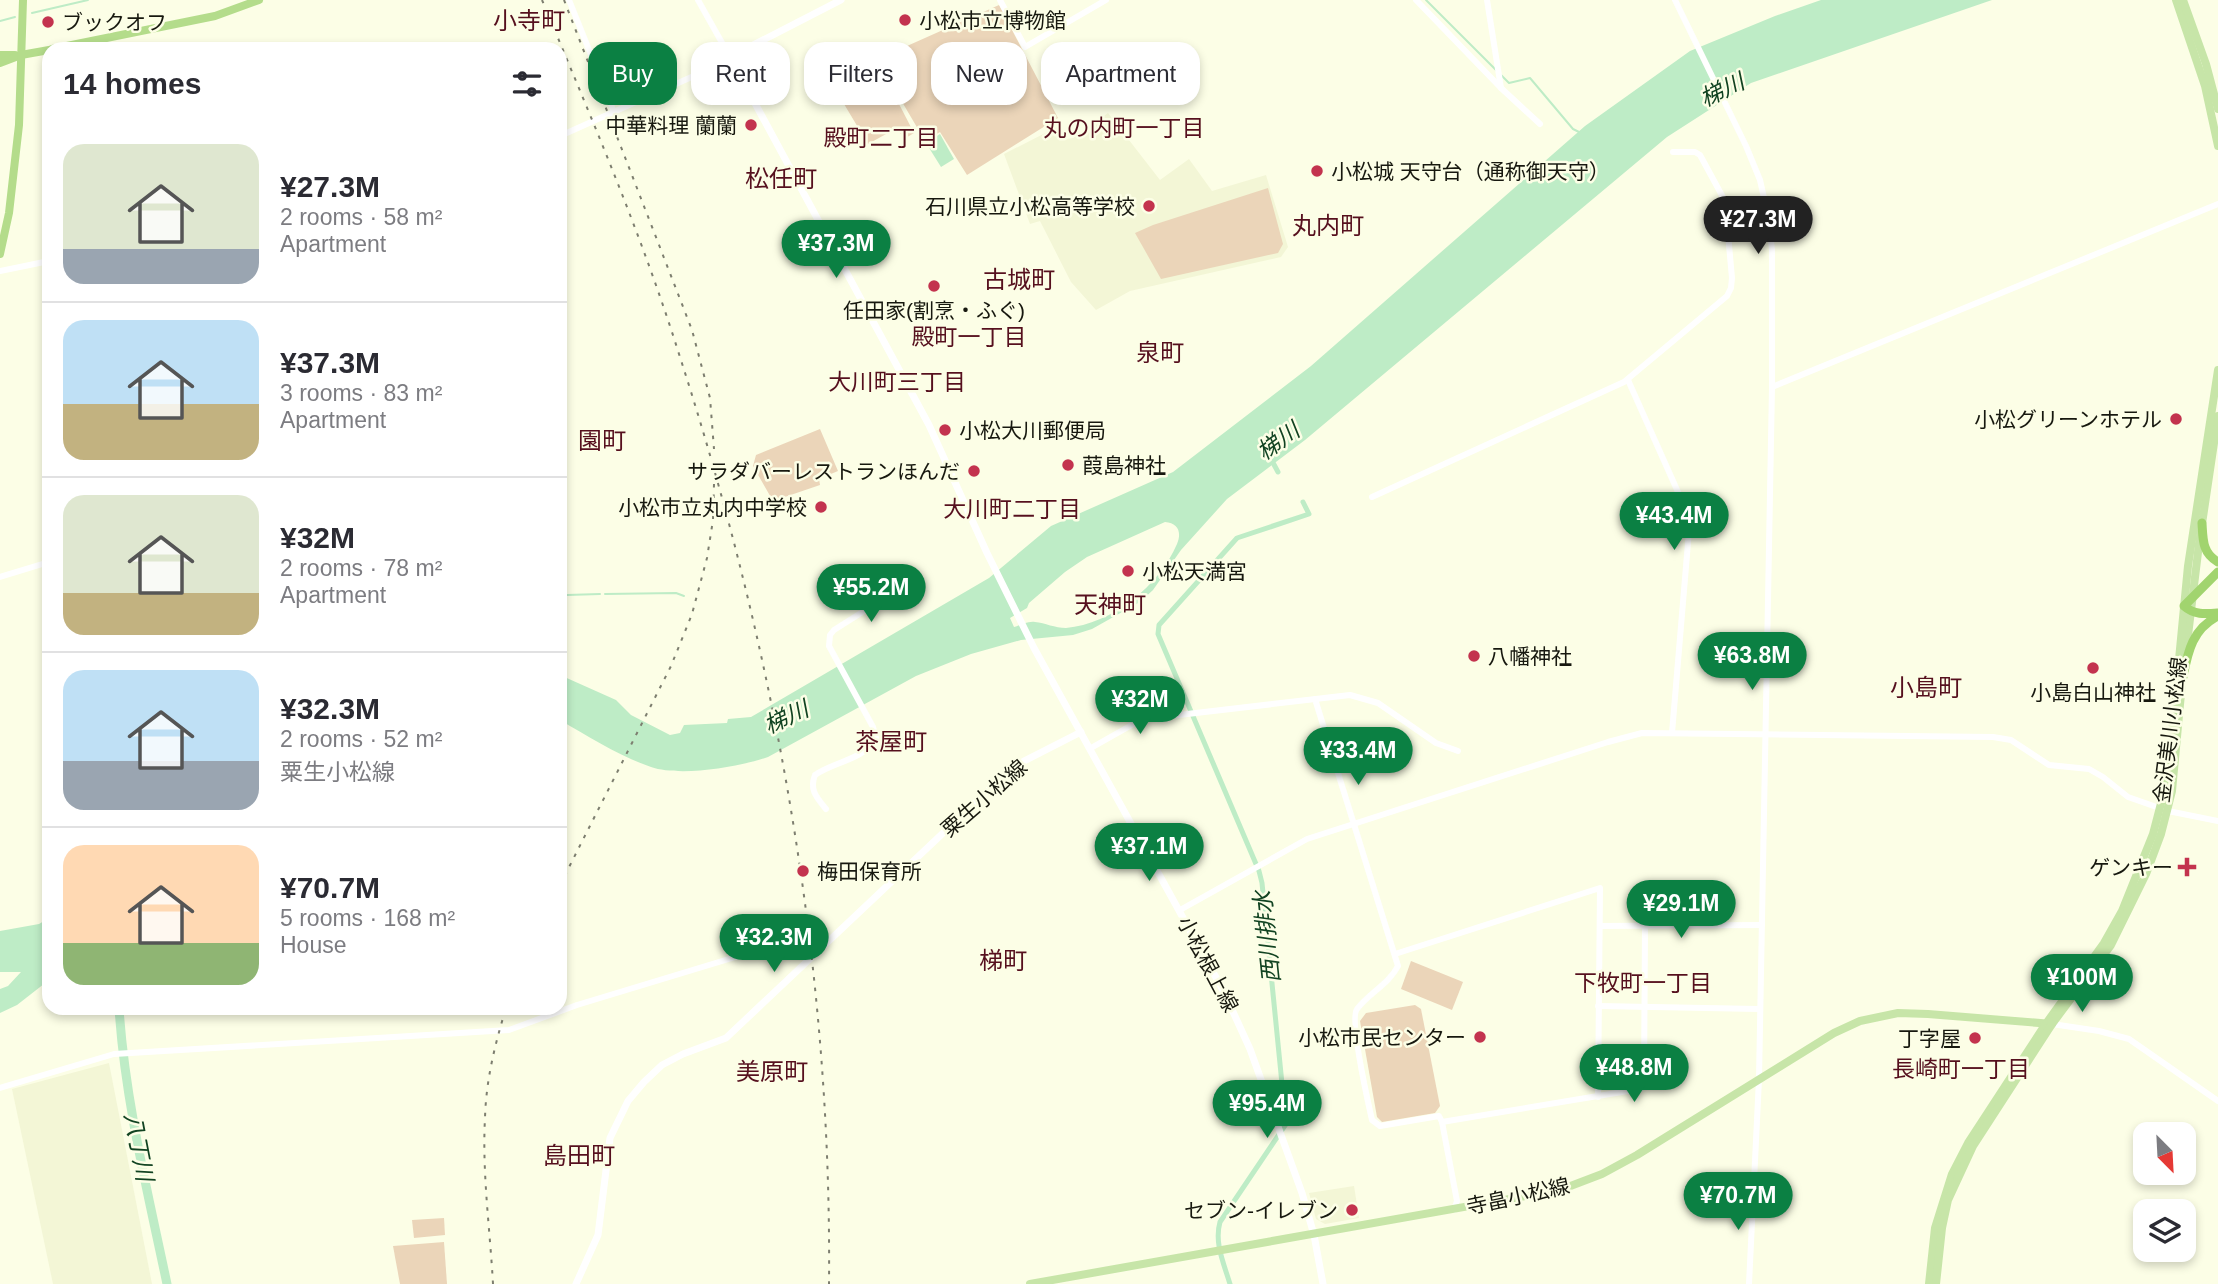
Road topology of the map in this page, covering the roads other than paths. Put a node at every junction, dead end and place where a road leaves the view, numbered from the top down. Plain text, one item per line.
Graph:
1 (23, 0) edge
2 (259, 0) edge
3 (569, 0) edge
4 (698, 0) edge
5 (841, 0) edge
6 (1000, 0) edge
7 (1106, 0) edge
8 (1416, 0) edge
9 (1487, 0) edge
10 (1675, 0) edge
11 (2176, 0) edge
12 (2183, 0) edge
13 (2189, 25) junction
14 (86, 42) edge
15 (722, 42) edge
16 (759, 42) edge
17 (42, 51) edge
18 (0, 55) edge
19 (21, 55) junction
20 (0, 63) edge
21 (691, 77) edge
22 (1500, 84) junction
23 (756, 105) edge
24 (2218, 109) edge
25 (614, 112) junction
26 (1540, 124) dead end
27 (567, 133) edge
28 (2218, 146) edge
29 (1673, 152) dead end
30 (2218, 204) edge
31 (0, 254) edge
32 (42, 262) edge
33 (0, 271) edge
34 (2218, 370) edge
35 (1628, 380) junction
36 (1772, 387) junction
37 (2218, 416) edge
38 (1372, 497) dead end
39 (2202, 523) junction
40 (2218, 562) edge
41 (42, 564) edge
42 (2218, 572) edge
43 (0, 577) edge
44 (875, 593) dead end
45 (2189, 606) junction
46 (2218, 614) edge
47 (2183, 677) junction
48 (1315, 699) junction
49 (1082, 732) junction
50 (1672, 733) junction
51 (1765, 733) junction
52 (1091, 748) junction
53 (1458, 751) dead end
54 (826, 808) dead end
55 (2164, 809) junction
56 (2218, 821) edge
57 (1355, 822) junction
58 (1180, 911) junction
59 (1762, 925) junction
60 (1600, 926) junction
61 (1645, 926) junction
62 (1395, 954) junction
63 (742, 955) dead end
64 (1598, 1006) junction
65 (1644, 1007) junction
66 (567, 1009) edge
67 (1759, 1009) junction
68 (550, 1015) edge
69 (2048, 1025) junction
70 (1759, 1079) junction
71 (0, 1088) edge
72 (1598, 1097) junction
73 (2218, 1101) edge
74 (1442, 1122) junction
75 (1454, 1210) junction
76 (1314, 1235) junction
77 (576, 1284) edge
78 (1030, 1284) edge
79 (1323, 1284) edge
80 (1749, 1284) edge
81 (1929, 1284) edge
82 (1936, 1284) edge

1 - 19 highway
2 - 14 highway
3 - 25 street
4 - 15 street
5 - 16 main road
6 - 7 street
8 - 22 street
9 - 22 street
10 - 36 street
11 - 13 main road
12 - 13 main road
13 - 24 main road
13 - 28 main road
17 - 19 highway
18 - 19 highway
19 - 20 highway
19 - 31 highway
21 - 25 street
22 - 26 street
23 - 49 main road, 小松根上線
25 - 27 street
29 - 35 street
30 - 36 street
32 - 33 street
34 - 45 main road, 金沢美川小松線
35 - 38 street
35 - 50 street
36 - 51 street
37 - 39 main road
39 - 40 highway
39 - 45 main road
41 - 43 street
42 - 45 highway
44 - 54 street
45 - 46 highway
45 - 47 main road
45 - 55 main road, 金沢美川小松線
46 - 47 highway
47 - 55 main road
48 - 52 street
48 - 53 street
48 - 57 street
49 - 52 main road, 小松根上線
49 - 77 main road, 粟生小松線
50 - 51 street
50 - 57 street
51 - 55 street
51 - 59 street
52 - 58 main road, 小松根上線
55 - 56 street
55 - 69 main road
57 - 58 street
57 - 62 street
58 - 76 main road, 小松根上線
59 - 61 street
59 - 67 street
60 - 61 street
60 - 62 street
60 - 64 street
61 - 65 street
62 - 74 street
63 - 66 street
64 - 65 street
64 - 72 street
65 - 67 street
65 - 72 street
67 - 70 street
68 - 71 street
69 - 70 main road, 寺畠小松線
69 - 73 street
69 - 81 main road
69 - 82 main road
70 - 75 main road, 寺畠小松線
70 - 80 street
72 - 74 street
74 - 75 street
75 - 76 main road, 寺畠小松線
76 - 78 main road, 寺畠小松線
76 - 79 main road, 小松根上線

